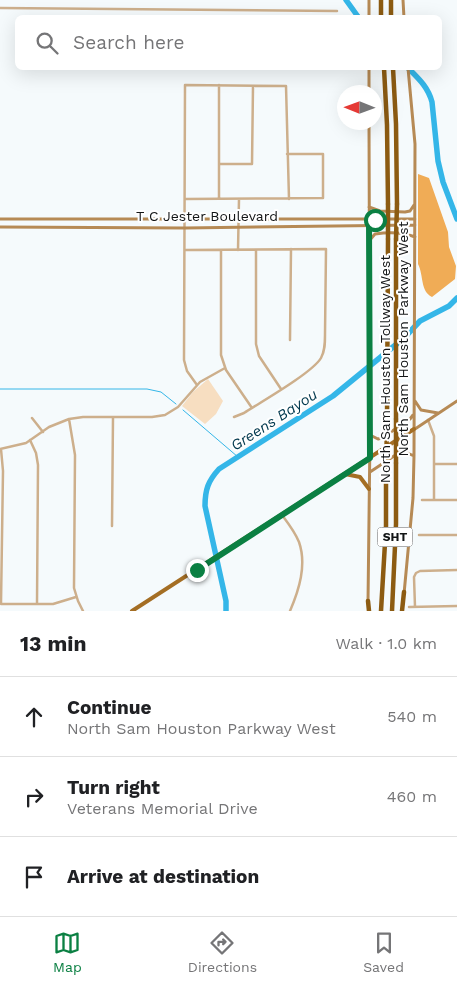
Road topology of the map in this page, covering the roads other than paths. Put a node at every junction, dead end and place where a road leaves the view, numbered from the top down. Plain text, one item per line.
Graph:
1 (370, 0) edge
2 (381, 0) edge
3 (391, 0) edge
4 (403, 0) edge
5 (0, 8) edge
6 (337, 11) dead end
7 (369, 15) edge
8 (381, 15) edge
9 (391, 15) edge
10 (404, 15) edge
11 (369, 70) edge
12 (384, 70) edge
13 (393, 70) edge
14 (408, 70) edge
15 (219, 85) junction
16 (369, 85) edge
17 (253, 86) junction
18 (369, 130) edge
19 (287, 154) junction
20 (220, 164) junction
21 (219, 198) junction
22 (185, 199) junction
23 (238, 199) junction
24 (289, 199) junction
25 (415, 204) junction
26 (369, 207) junction
27 (0, 220) edge
28 (33, 220) junction
29 (101, 220) junction
30 (185, 220) junction
31 (238, 220) junction
32 (290, 220) junction
33 (369, 220) junction
34 (415, 220) junction
35 (415, 225) junction
36 (369, 226) junction
37 (0, 227) edge
38 (33, 227) junction
39 (100, 228) junction
40 (185, 228) junction
41 (238, 228) junction
42 (290, 228) junction
43 (415, 237) junction
44 (369, 242) junction
45 (291, 249) junction
46 (185, 250) junction
47 (221, 250) junction
48 (238, 250) junction
49 (256, 250) junction
50 (290, 340) dead end
51 (225, 368) junction
52 (197, 385) junction
53 (280, 389) junction
54 (414, 400) junction
55 (457, 401) edge
56 (252, 408) junction
57 (414, 412) junction
58 (438, 413) junction
59 (112, 417) junction
60 (234, 417) dead end
61 (32, 418) dead end
62 (69, 419) junction
63 (428, 420) junction
64 (414, 429) junction
65 (43, 432) junction
66 (370, 435) junction
67 (30, 440) junction
68 (1, 449) edge
69 (414, 456) junction
70 (370, 458) junction
71 (433, 464) junction
72 (457, 464) edge
73 (370, 472) junction
74 (345, 474) junction
75 (369, 489) junction
76 (422, 500) dead end
77 (434, 500) junction
78 (457, 500) edge
79 (282, 515) junction
80 (112, 526) dead end
81 (419, 535) dead end
82 (457, 535) edge
83 (457, 570) edge
84 (404, 592) joint
85 (76, 597) junction
86 (368, 601) joint
87 (37, 604) junction
88 (415, 606) junction
89 (457, 606) edge
90 (410, 607) dead end
91 (83, 611) edge
92 (132, 611) edge
93 (290, 611) edge
94 (369, 611) edge
95 (381, 611) edge
96 (392, 611) edge
97 (403, 611) edge

1 - 7 main road
2 - 8 highway
3 - 9 highway
4 - 10 main road
5 - 6 street
11 - 16 main road
12 - 95 highway, North Sam Houston Tollway West / SHT, bridge
13 - 96 highway, North Sam Houston Tollway West / SHT, bridge
14 - 25 main road, North Sam Houston Parkway West
15 - 17 street
15 - 20 street
15 - 22 street
17 - 19 street
17 - 20 street
18 - 26 main road
19 - 24 street
19 - 24 street
20 - 21 street
21 - 22 street
21 - 23 street
22 - 30 street
23 - 24 street
23 - 31 street
25 - 26 main road
25 - 34 main road, North Sam Houston Parkway West
26 - 33 main road
27 - 28 main road, T C Jester Boulevard
28 - 29 main road, T C Jester Boulevard
28 - 38 main road
29 - 30 main road, T C Jester Boulevard
29 - 39 main road
30 - 31 main road, T C Jester Boulevard
30 - 40 street
31 - 32 main road, T C Jester Boulevard
31 - 41 street
32 - 33 main road, T C Jester Boulevard
32 - 42 main road
33 - 34 main road, T C Jester Boulevard
33 - 36 main road
34 - 35 main road, North Sam Houston Parkway West
35 - 36 main road, T C Jester Boulevard
35 - 43 main road, North Sam Houston Parkway West
36 - 42 main road, T C Jester Boulevard
36 - 44 main road
37 - 38 main road, T C Jester Boulevard
38 - 39 main road, T C Jester Boulevard
39 - 40 main road, T C Jester Boulevard
40 - 41 main road, T C Jester Boulevard
40 - 46 street
41 - 42 main road, T C Jester Boulevard
41 - 48 street
43 - 44 main road
43 - 54 main road, North Sam Houston Parkway West
44 - 66 main road
45 - 49 street
45 - 50 street
45 - 53 street
46 - 47 street
46 - 52 street
47 - 48 street
47 - 51 street
48 - 49 street
49 - 53 street
51 - 52 street
51 - 56 street
52 - 59 street
53 - 56 street
54 - 57 main road, North Sam Houston Parkway West
54 - 58 main road
55 - 58 main road
56 - 60 street
57 - 64 main road, North Sam Houston Parkway West
57 - 66 main road
58 - 63 main road
59 - 62 street
59 - 80 street
61 - 65 street
62 - 65 street
62 - 85 street
63 - 64 main road
63 - 71 street
64 - 69 main road, North Sam Houston Parkway West
64 - 70 main road
65 - 67 street
66 - 70 main road
67 - 68 street
67 - 87 street
68 - 87 street
69 - 73 main road
69 - 84 main road, North Sam Houston Parkway West
70 - 73 main road
70 - 74 main road
71 - 72 street
71 - 77 street
73 - 75 main road
74 - 75 main road
74 - 79 main road
75 - 86 main road
76 - 77 street
77 - 78 street
79 - 92 main road
79 - 93 street
81 - 82 street
83 - 88 street
84 - 97 highway
85 - 87 street
85 - 91 street
86 - 94 highway
88 - 89 street
88 - 90 street

